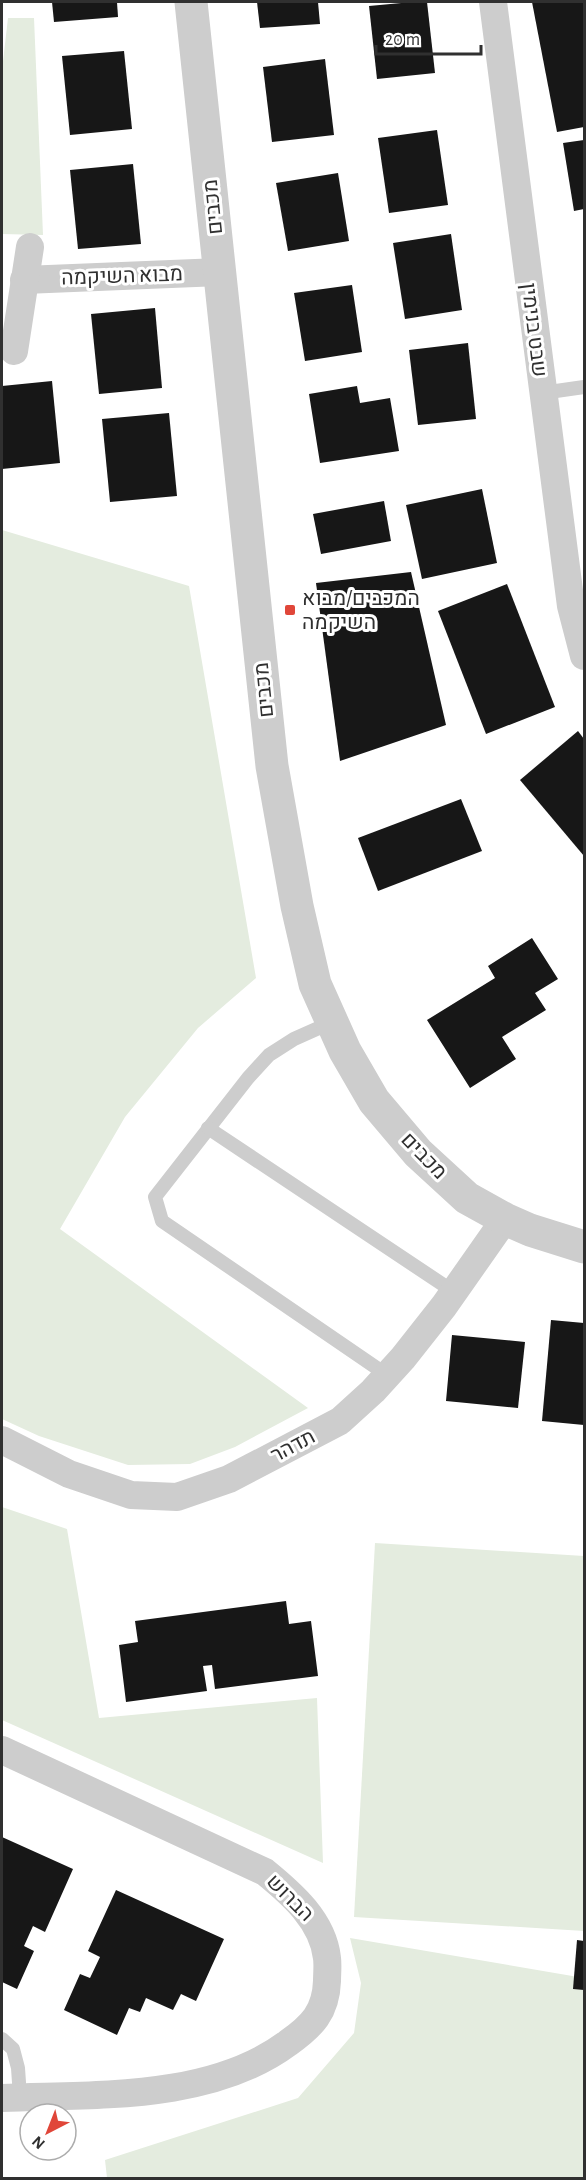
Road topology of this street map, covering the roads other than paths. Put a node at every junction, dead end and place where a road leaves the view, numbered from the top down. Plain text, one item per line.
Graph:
1 (191, 2) edge
2 (493, 2) edge
3 (30, 248) dead end
4 (220, 272) junction
5 (24, 280) junction
6 (14, 351) dead end
7 (585, 387) edge
8 (542, 393) junction
9 (585, 656) edge
10 (332, 1022) junction
11 (208, 1128) junction
12 (505, 1219) junction
13 (585, 1247) edge
14 (454, 1292) junction
15 (387, 1375) junction
16 (2, 1440) edge
17 (2, 1750) edge
18 (2, 2039) edge
19 (11, 2097) edge

1 - 4 street, מכבים
2 - 8 street, שבט בנימין
3 - 5 street
4 - 5 street, מבוא השיקמה
4 - 10 street, מכבים
5 - 6 street
7 - 8 lane
8 - 9 street, שבט בנימין
10 - 11 lane
10 - 12 street, מכבים
11 - 14 lane
11 - 15 lane
12 - 13 street, מכבים
12 - 14 street, תדהר
14 - 15 street, תדהר
15 - 16 street, תדהר
17 - 19 street, הברוש
18 - 19 lane

